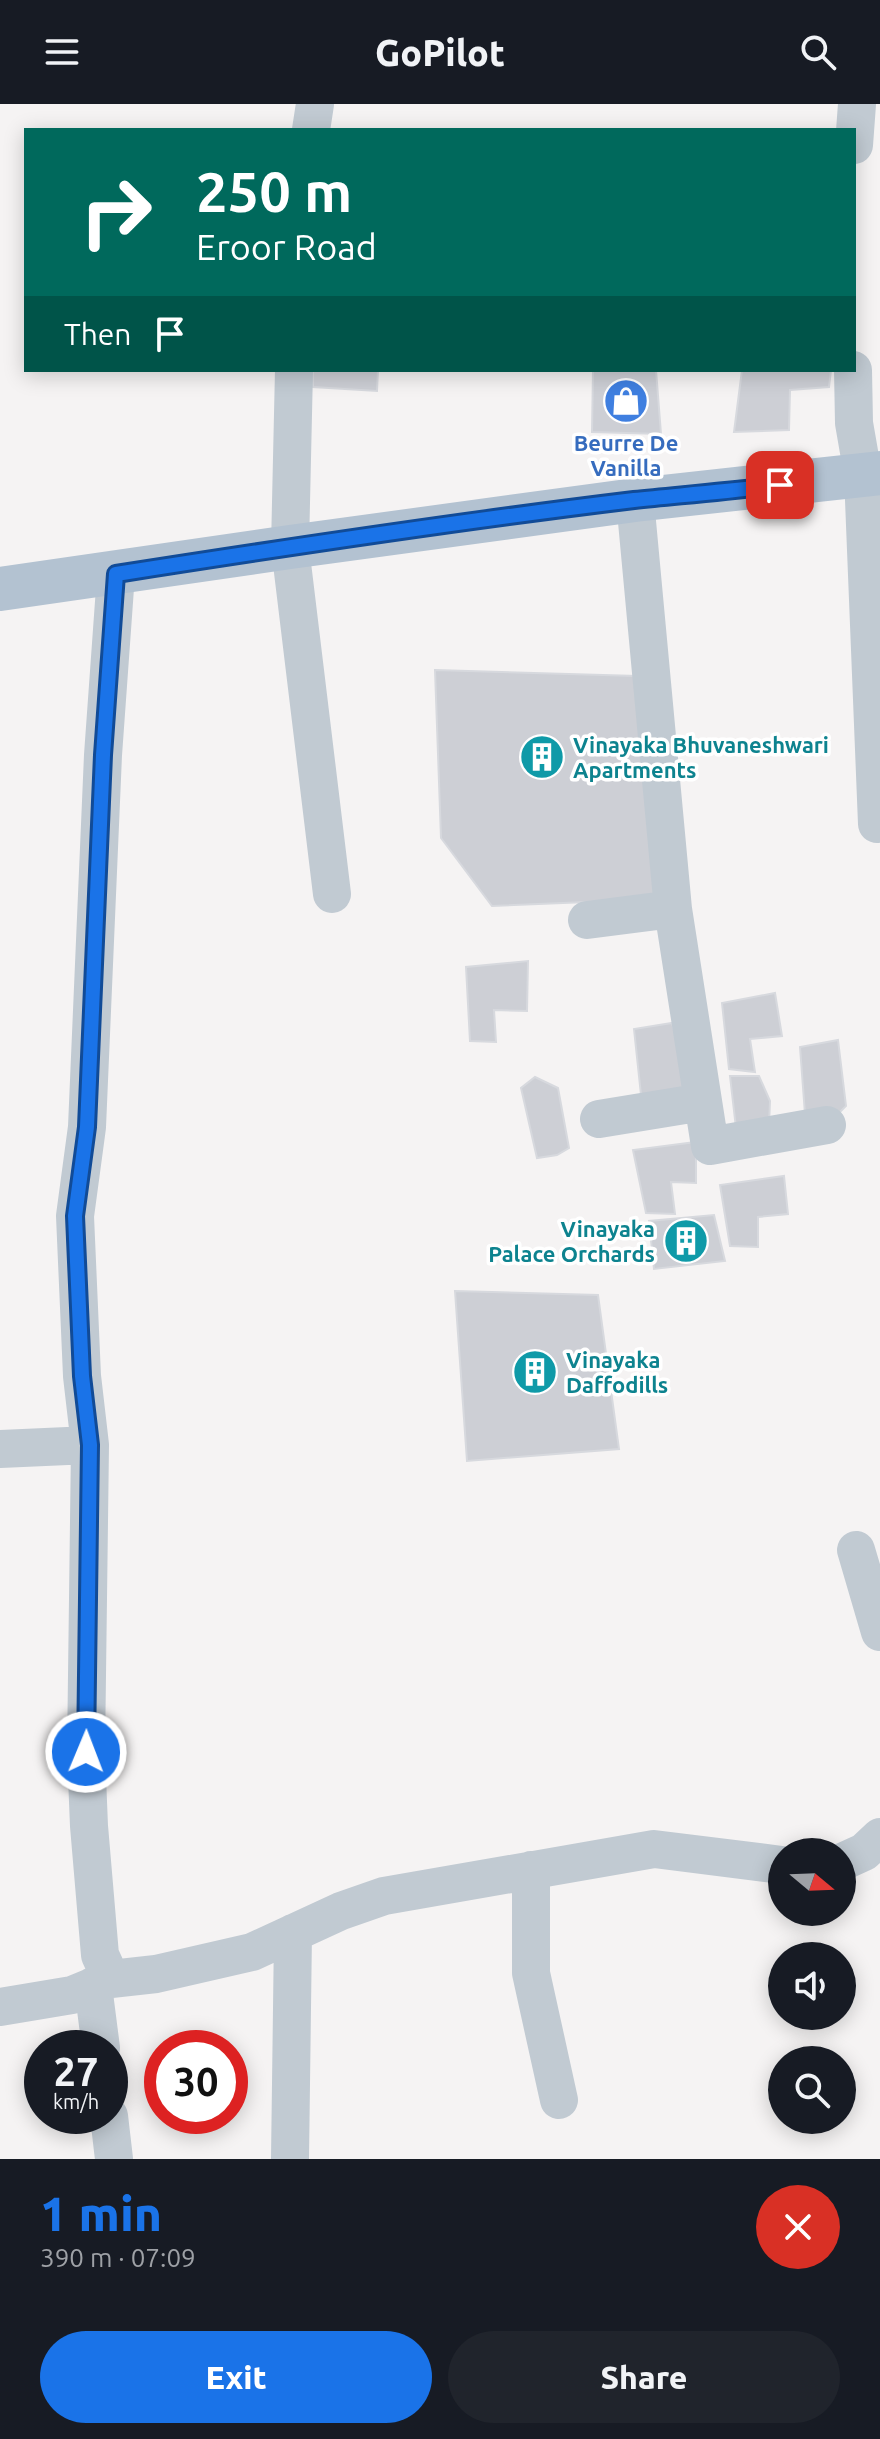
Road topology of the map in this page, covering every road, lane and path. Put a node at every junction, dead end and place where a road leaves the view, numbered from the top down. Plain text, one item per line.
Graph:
1 (315, 104) edge
2 (857, 104) edge
3 (311, 128) edge
4 (855, 128) edge
5 (294, 372) edge
6 (853, 372) edge
7 (872, 474) edge
8 (635, 500) junction
9 (290, 547) junction
10 (116, 574) junction
11 (0, 589) edge
12 (877, 824) dead end
13 (332, 894) dead end
14 (673, 909) junction
15 (587, 920) dead end
16 (703, 1102) junction
17 (599, 1119) dead end
18 (827, 1125) dead end
19 (90, 1445) junction
20 (0, 1449) edge
21 (856, 1550) dead end
22 (880, 1632) edge
23 (880, 1837) edge
24 (856, 1856) edge
25 (768, 1863) edge
26 (531, 1870) junction
27 (293, 1933) junction
28 (102, 1982) junction
29 (0, 2007) edge
30 (101, 2030) edge
31 (559, 2100) dead end
32 (111, 2134) edge
33 (114, 2159) edge
34 (290, 2159) edge

1 - 3 street
2 - 4 street
5 - 9 street
6 - 7 street
7 - 8 main road
7 - 12 street
8 - 9 main road
8 - 14 street
9 - 10 main road
9 - 13 street
10 - 11 main road
10 - 19 street
14 - 15 street
14 - 16 street
16 - 17 street
16 - 18 street
19 - 20 street
19 - 28 street
21 - 22 street
23 - 24 street
25 - 26 street
26 - 27 street
26 - 31 street
27 - 28 street
27 - 34 street
28 - 29 street
28 - 30 street
32 - 33 street

